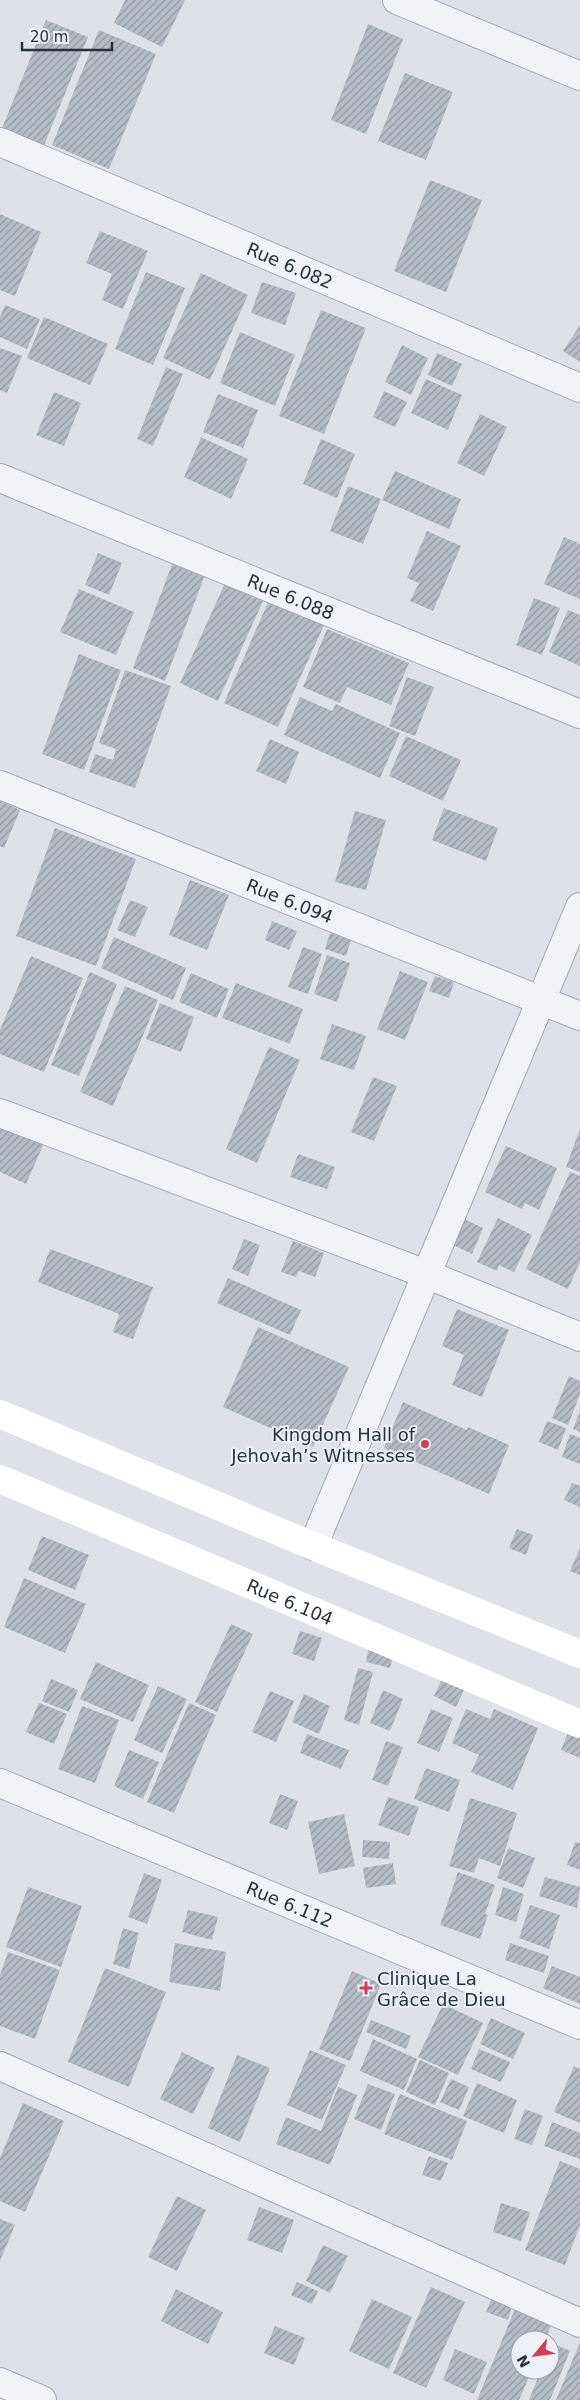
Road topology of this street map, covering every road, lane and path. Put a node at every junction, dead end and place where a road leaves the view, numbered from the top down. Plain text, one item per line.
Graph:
1 (397, 0) edge
2 (580, 76) edge
3 (0, 142) edge
4 (580, 388) edge
5 (0, 478) edge
6 (580, 714) edge
7 (0, 785) edge
8 (580, 907) edge
9 (541, 999) junction
10 (580, 1016) edge
11 (0, 1113) edge
12 (426, 1274) junction
13 (580, 1337) edge
14 (0, 1414) edge
15 (0, 1479) edge
16 (313, 1546) junction
17 (580, 1654) edge
18 (580, 1724) edge
19 (0, 1783) edge
20 (580, 2024) edge
21 (0, 2066) edge
22 (580, 2323) edge
23 (0, 2382) edge
24 (42, 2400) edge

1 - 2 street
3 - 4 street, Rue 6.082
5 - 6 street, Rue 6.088
7 - 9 street, Rue 6.094
8 - 9 street
9 - 10 street, Rue 6.094
9 - 12 street
11 - 12 street
12 - 13 street
12 - 16 street
14 - 16 street
15 - 18 street, Rue 6.104
16 - 17 street
19 - 20 street, Rue 6.112
21 - 22 street
23 - 24 street

